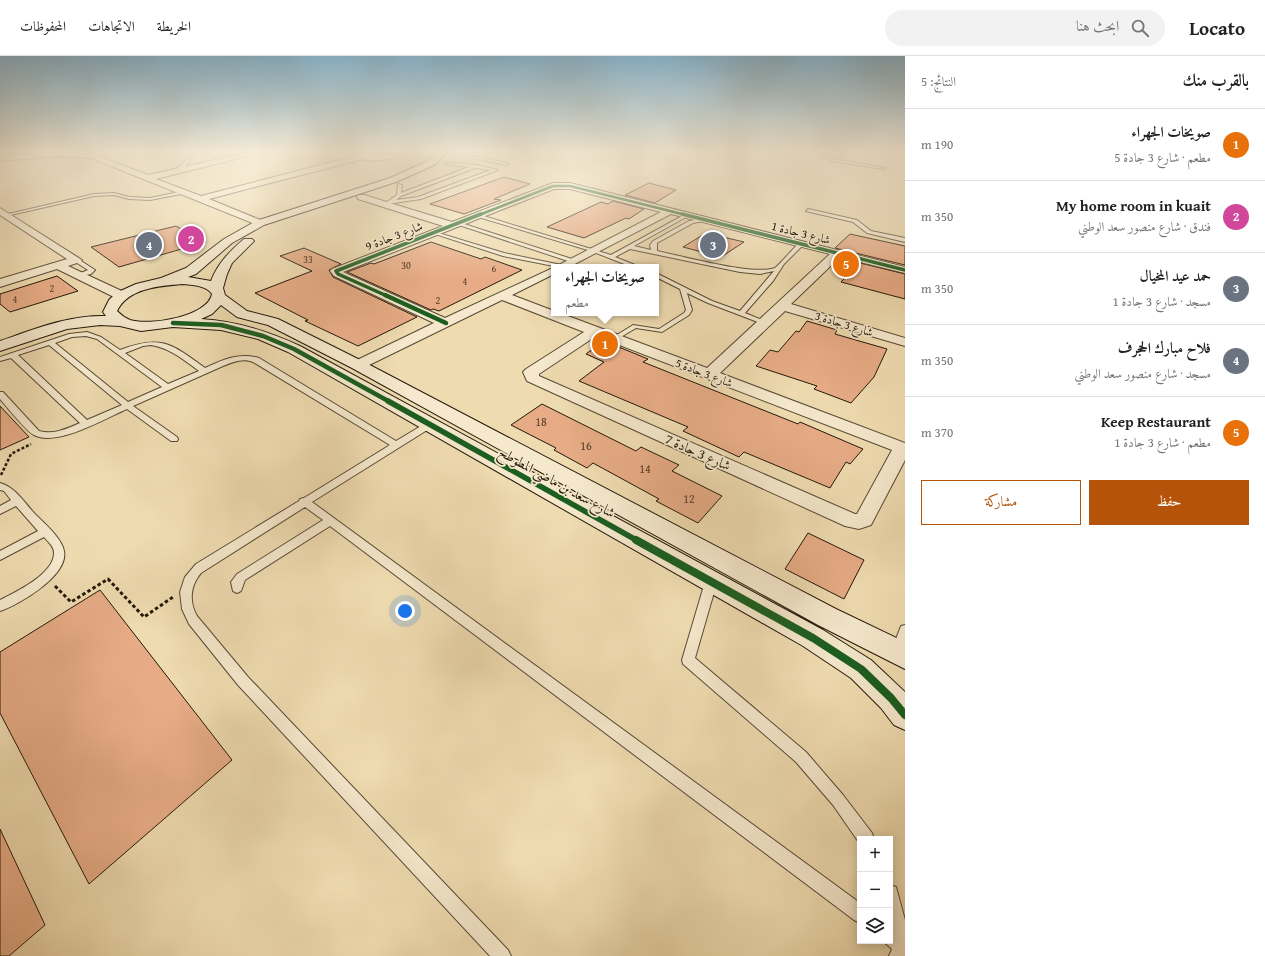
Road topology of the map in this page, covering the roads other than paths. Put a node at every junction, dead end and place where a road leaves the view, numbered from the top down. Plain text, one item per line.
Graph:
1 (114, 194) edge
2 (114, 194) edge
3 (174, 194) edge
4 (189, 194) edge
5 (219, 194) edge
6 (350, 194) edge
7 (378, 194) edge
8 (396, 194) edge
9 (430, 194) edge
10 (532, 194) edge
11 (600, 194) edge
12 (362, 197) junction
13 (200, 199) junction
14 (388, 204) junction
15 (808, 210) dead end
16 (668, 212) junction
17 (3, 213) edge
18 (477, 215) junction
19 (684, 216) junction
20 (701, 220) junction
21 (260, 223) junction
22 (454, 224) junction
23 (21, 225) junction
24 (7, 228) dead end
25 (434, 232) junction
26 (905, 240) edge
27 (800, 244) junction
28 (629, 247) junction
29 (593, 250) junction
30 (654, 252) junction
31 (837, 254) junction
32 (611, 257) junction
33 (76, 260) junction
34 (554, 264) edge
35 (559, 264) edge
36 (568, 264) edge
37 (629, 264) edge
38 (59, 266) junction
39 (778, 269) junction
40 (905, 270) edge
41 (551, 272) edge
42 (78, 276) junction
43 (659, 277) edge
44 (166, 281) junction
45 (0, 283) edge
46 (682, 289) junction
47 (217, 293) junction
48 (503, 296) junction
49 (120, 297) junction
50 (784, 306) junction
51 (551, 314) edge
52 (741, 314) junction
53 (555, 316) edge
54 (121, 322) junction
55 (173, 323) junction
56 (446, 323) junction
57 (765, 323) junction
58 (594, 331) junction
59 (614, 339) junction
60 (44, 340) junction
61 (905, 342) edge
62 (6, 345) edge
63 (29, 349) junction
64 (119, 353) junction
65 (0, 359) edge
66 (358, 365) junction
67 (204, 371) junction
68 (709, 375) junction
69 (167, 387) junction
70 (0, 394) edge
71 (127, 405) junction
72 (86, 424) junction
73 (429, 425) junction
74 (174, 438) dead end
75 (396, 445) junction
76 (903, 448) edge
77 (0, 486) edge
78 (18, 501) junction
79 (304, 502) junction
80 (0, 510) edge
81 (330, 521) junction
82 (45, 532) junction
83 (0, 556) edge
84 (711, 582) junction
85 (237, 588) dead end
86 (0, 606) edge
87 (905, 630) edge
88 (901, 654) edge
89 (905, 714) edge
90 (864, 836) edge
91 (892, 908) edge
92 (857, 912) edge
93 (897, 946) edge
94 (502, 956) edge

1 - 17 lane
2 - 3 lane
4 - 13 street
5 - 13 street
6 - 21 street
7 - 12 street
8 - 14 lane
9 - 14 lane
10 - 18 street, شارع 3 جادة 9
11 - 16 street, شارع 3 جادة 9
12 - 14 street, شارع 3 جادة 9
12 - 47 street
13 - 21 street
14 - 22 street, شارع 3 جادة 9
15 - 26 lane
16 - 19 street, شارع 3 جادة 1
16 - 29 street
17 - 23 street
18 - 22 street, شارع 3 جادة 9
18 - 29 lane
19 - 20 street, شارع 3 جادة 1
19 - 28 lane
20 - 27 street, شارع 3 جادة 1
20 - 30 lane
21 - 44 street
22 - 25 street, شارع 3 جادة 9
22 - 35 lane
23 - 24 street
23 - 33 street
25 - 34 lane
25 - 56 street, شارع 3 جادة 9
27 - 31 street, شارع 3 جادة 1
27 - 39 lane
28 - 30 lane
28 - 32 lane
29 - 32 lane
29 - 36 street
30 - 39 lane
31 - 40 street, شارع 3 جادة 1
31 - 50 street, شارع 3 جادة 1
32 - 37 lane
33 - 38 street
33 - 42 lane
38 - 42 street
38 - 45 street
39 - 52 lane
41 - 48 street
42 - 49 street
43 - 46 lane
44 - 47 street, شارع سعد بن ماضي المطوطح
44 - 49 street
46 - 52 lane
46 - 59 lane
47 - 55 street
47 - 66 street, شارع سعد بن ماضي المطوطح
48 - 51 street, شارع 3 جادة 5
48 - 56 street
49 - 54 street
49 - 62 street
50 - 57 street, شارع 3 جادة 1
50 - 61 street, شارع 3 جادة 3
52 - 57 lane
53 - 58 street, شارع 3 جادة 5
54 - 55 street
54 - 60 street
55 - 73 street, شارع سعد بن ماضي المطوطح
56 - 66 street
57 - 68 street, شارع 3 جادة 1
58 - 59 street, شارع 3 جادة 5
58 - 76 street, شارع 3 جادة 7
59 - 68 street, شارع 3 جادة 5
60 - 62 street
60 - 63 lane
60 - 64 lane
60 - 71 lane
62 - 63 lane
62 - 63 lane
62 - 65 lane
62 - 72 lane
64 - 67 lane
64 - 69 lane
66 - 88 street, شارع سعد بن ماضي المطوطح
67 - 69 lane
67 - 75 lane
68 - 76 street, شارع 3 جادة 5
69 - 71 lane
70 - 72 lane
71 - 72 lane
71 - 74 lane
73 - 75 lane
73 - 84 street, شارع سعد بن ماضي المطوطح
75 - 79 lane
77 - 78 lane
78 - 80 lane
78 - 82 lane
79 - 81 lane
79 - 94 lane
81 - 85 lane
81 - 92 lane
82 - 83 lane
82 - 86 lane
84 - 89 street, شارع سعد بن ماضي المطوطح
84 - 90 lane
87 - 88 lane
91 - 93 lane

